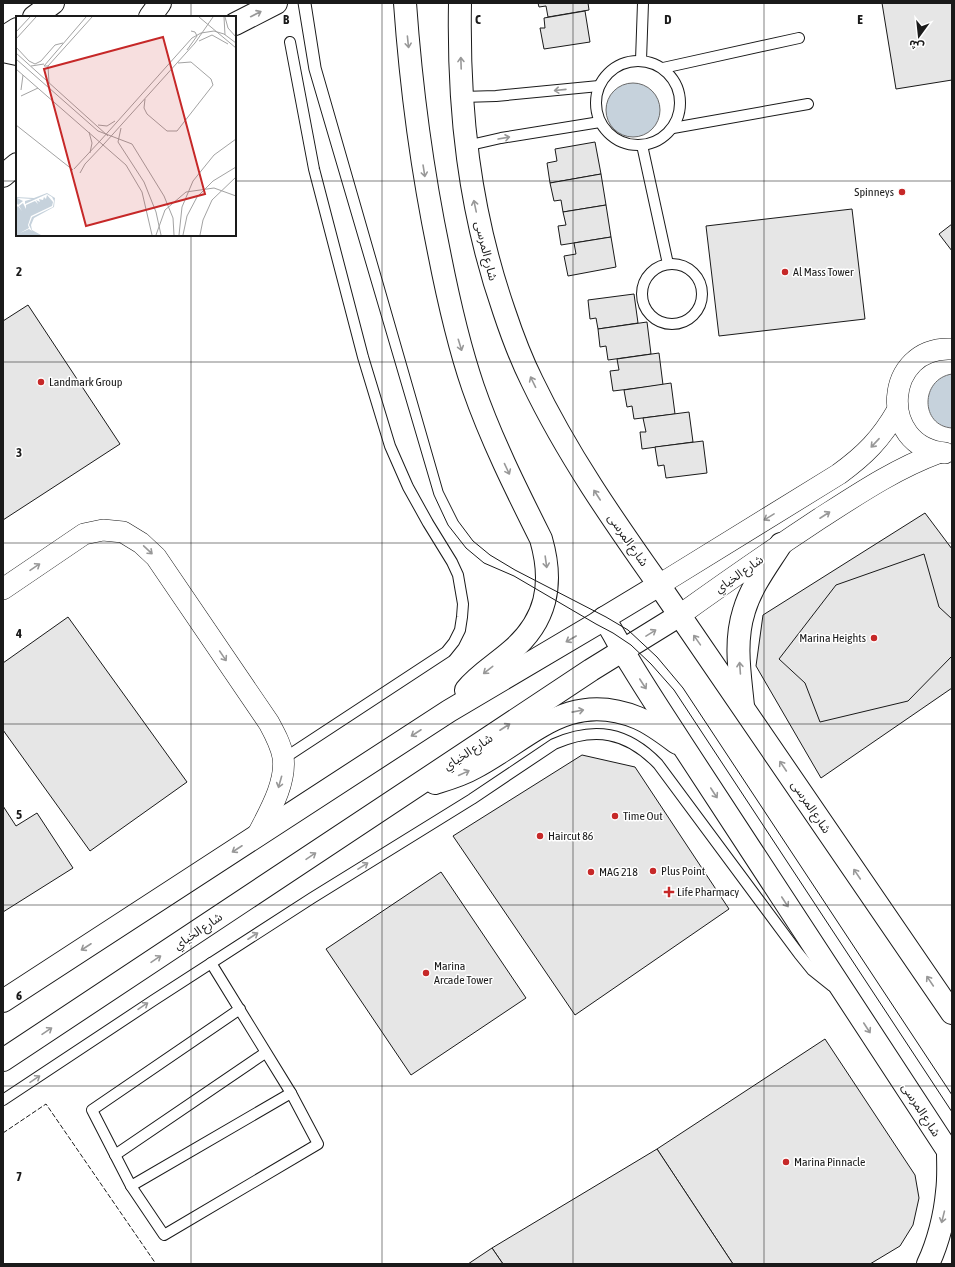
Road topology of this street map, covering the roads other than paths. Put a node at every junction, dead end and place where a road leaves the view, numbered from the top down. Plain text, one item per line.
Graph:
1 (52, 3) edge
2 (160, 3) edge
3 (276, 3) edge
4 (405, 3) edge
5 (460, 3) edge
6 (643, 3) edge
7 (35, 16) edge
8 (151, 16) edge
9 (236, 23) edge
10 (16, 30) edge
11 (3, 38) edge
12 (799, 38) dead end
13 (290, 42) dead end
14 (3, 52) edge
15 (16, 54) edge
16 (641, 60) junction
17 (663, 68) junction
18 (599, 86) junction
19 (462, 97) junction
20 (808, 104) dead end
21 (600, 122) junction
22 (673, 128) junction
23 (642, 145) junction
24 (466, 146) junction
25 (16, 165) edge
26 (3, 176) edge
27 (668, 264) junction
28 (952, 349) edge
29 (897, 411) junction
30 (947, 455) edge
31 (781, 544) junction
32 (659, 585) junction
33 (3, 589) edge
34 (680, 615) junction
35 (604, 618) junction
36 (623, 651) junction
37 (743, 707) junction
38 (449, 711) junction
39 (685, 749) junction
40 (283, 758) junction
41 (414, 788) junction
42 (257, 836) junction
43 (211, 963) junction
44 (846, 995) junction
45 (3, 1000) edge
46 (240, 1009) junction
47 (952, 1013) edge
48 (265, 1053) junction
49 (3, 1060) edge
50 (291, 1093) junction
51 (3, 1100) edge
52 (950, 1154) edge
53 (115, 1155) junction
54 (130, 1186) junction
55 (928, 1264) edge

1 - 7 main road
2 - 8 main road
9 -> 3 main road
4 -> 38 main road
19 -> 5 main road, شارع المرسى
6 - 16 lane
10 - 11 main road
12 - 17 lane
13 - 40 lane
14 - 15 main road
16 - 17 lane
16 - 18 lane
17 - 22 lane
18 -> 19 lane
18 - 21 lane
19 - 24 main road, شارع المرسى
20 - 22 lane
21 - 23 lane
24 -> 21 lane
22 - 23 lane
23 - 27 lane
32 -> 24 main road, شارع المرسى
25 - 26 main road
27 - 27 lane
28 - 29 street
29 - 30 street
29 -> 32 street
31 -> 30 street, شارع الخياي
31 - 34 street, شارع الخياي
37 -> 31 main road
32 - 34 main road, شارع المرسى
32 - 35 main road
33 -> 40 street
36 -> 34 main road, شارع الخياي
37 -> 34 main road, شارع المرسى
35 - 36 main road, شارع المرسى
35 -> 38 main road
36 -> 39 main road, شارع المرسى
41 -> 36 main road, شارع الخياي
47 -> 37 main road, شارع المرسى
38 -> 42 main road
41 -> 39 main road
39 -> 44 main road, شارع المرسى
40 -> 42 street
49 -> 41 main road, شارع الخياي
42 -> 45 main road
43 -> 44 lane
43 - 46 lane
51 -> 43 lane
44 -> 52 main road, شارع المرسى
46 - 48 lane
46 - 53 lane
48 - 50 lane
48 - 53 lane
50 - 54 lane
50 - 54 lane
52 -> 55 main road
53 - 54 lane

